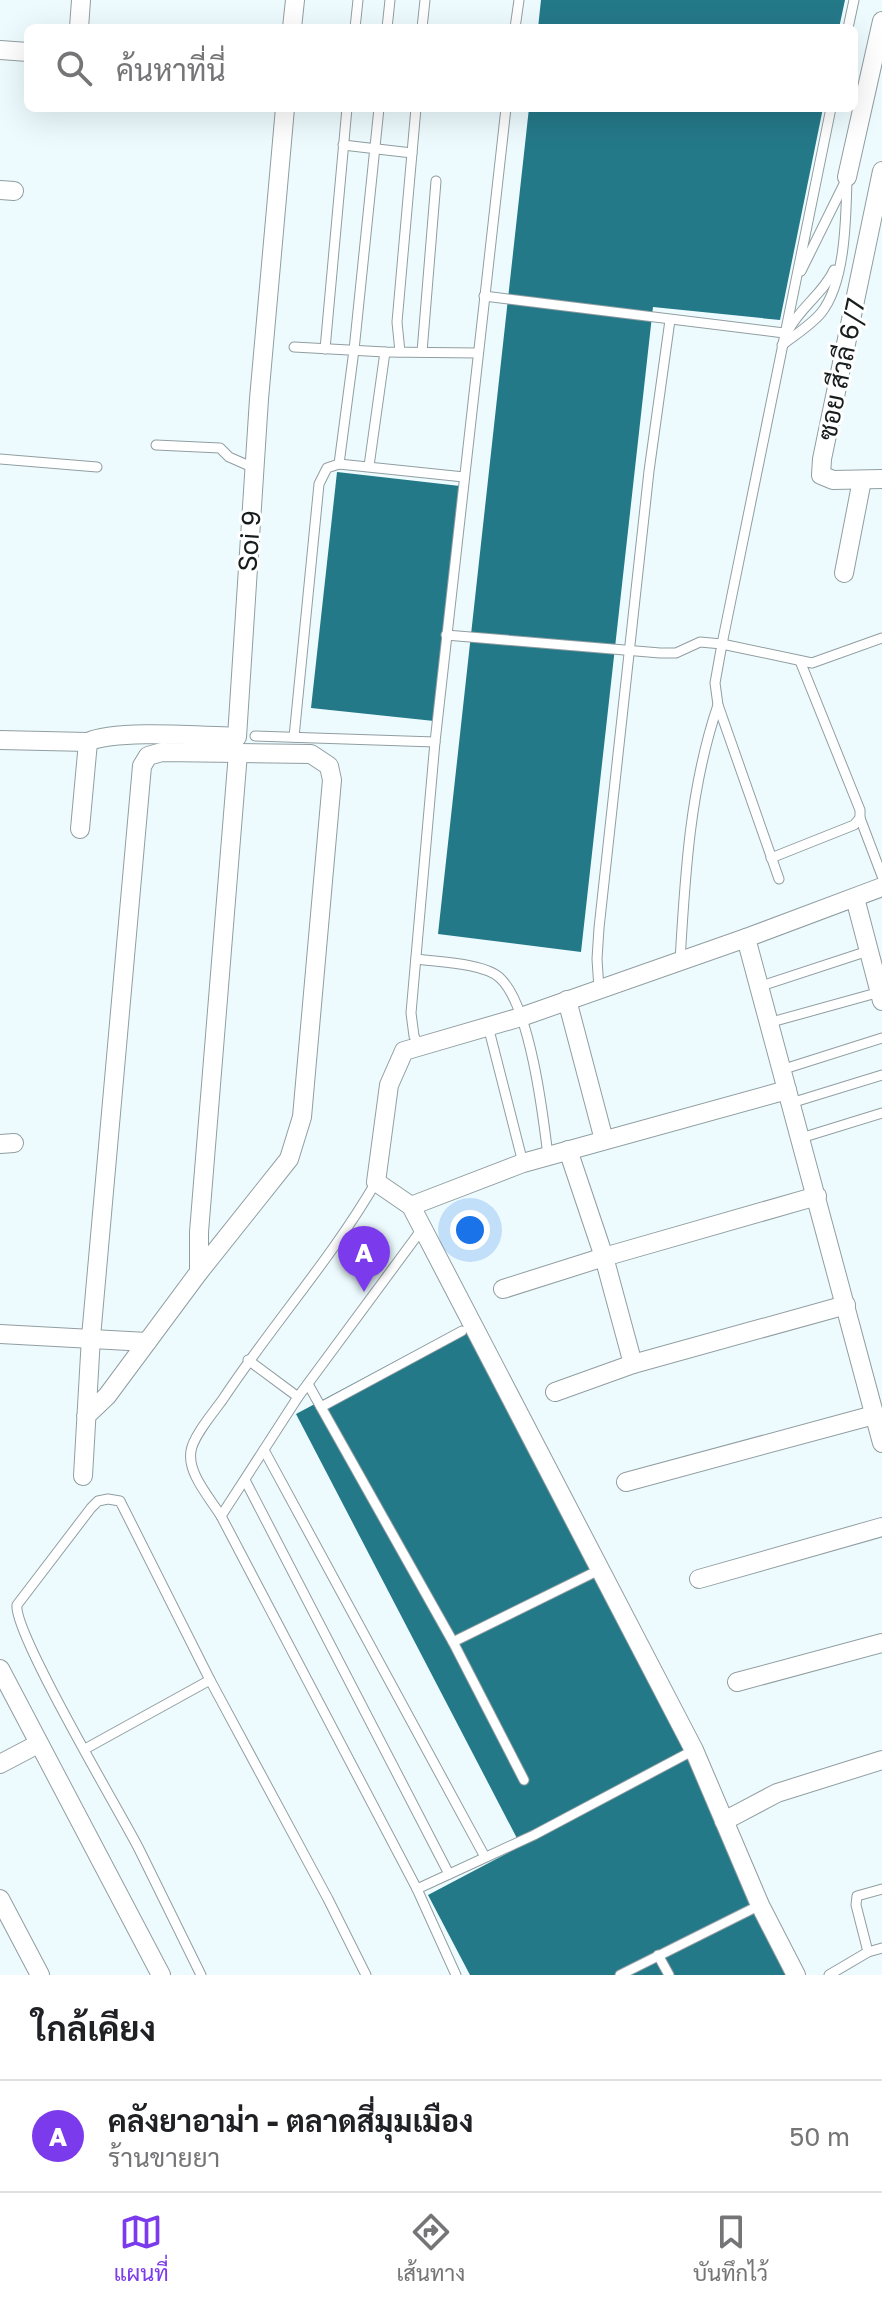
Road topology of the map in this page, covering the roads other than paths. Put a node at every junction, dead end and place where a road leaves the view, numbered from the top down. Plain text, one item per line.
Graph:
1 (81, 0) edge
2 (295, 0) edge
3 (358, 0) edge
4 (390, 0) edge
5 (425, 0) edge
6 (519, 0) edge
7 (854, 0) edge
8 (882, 21) edge
9 (79, 24) edge
10 (292, 24) edge
11 (355, 24) edge
12 (387, 24) edge
13 (422, 24) edge
14 (516, 24) edge
15 (849, 24) edge
16 (0, 50) edge
17 (24, 52) edge
18 (285, 112) edge
19 (347, 112) edge
20 (379, 112) edge
21 (416, 112) edge
22 (506, 112) edge
23 (830, 112) edge
24 (343, 145) junction
25 (375, 149) junction
26 (412, 153) junction
27 (882, 171) edge
28 (847, 177) junction
29 (436, 181) dead end
30 (841, 254) junction
31 (793, 292) junction
32 (484, 296) junction
33 (670, 320) junction
34 (784, 333) junction
35 (782, 345) junction
36 (294, 347) dead end
37 (325, 349) junction
38 (354, 350) junction
39 (385, 352) junction
40 (400, 352) junction
41 (422, 352) junction
42 (477, 353) junction
43 (156, 445) dead end
44 (0, 459) edge
45 (339, 464) junction
46 (369, 466) junction
47 (97, 467) dead end
48 (254, 468) junction
49 (464, 477) junction
50 (882, 479) edge
51 (862, 480) junction
52 (844, 573) dead end
53 (446, 635) junction
54 (882, 638) edge
55 (722, 644) junction
56 (630, 652) junction
57 (800, 661) junction
58 (718, 705) junction
59 (255, 736) dead end
60 (294, 737) junction
61 (0, 740) edge
62 (88, 742) junction
63 (435, 742) junction
64 (238, 753) junction
65 (860, 818) junction
66 (80, 829) dead end
67 (771, 858) junction
68 (882, 876) edge
69 (779, 879) dead end
70 (882, 887) edge
71 (855, 898) junction
72 (746, 938) junction
73 (868, 951) junction
74 (416, 959) junction
75 (680, 961) junction
76 (758, 987) junction
77 (599, 989) junction
78 (881, 997) edge
79 (567, 1000) junction
80 (521, 1017) junction
81 (768, 1023) junction
82 (488, 1026) junction
83 (882, 1038) edge
84 (419, 1046) junction
85 (781, 1070) junction
86 (882, 1075) edge
87 (789, 1097) junction
88 (882, 1113) edge
89 (801, 1138) junction
90 (604, 1140) junction
91 (568, 1150) junction
92 (548, 1156) junction
93 (523, 1163) junction
94 (376, 1182) junction
95 (817, 1196) junction
96 (411, 1206) junction
97 (422, 1229) junction
98 (604, 1257) junction
99 (199, 1272) junction
100 (503, 1289) dead end
101 (846, 1305) junction
102 (462, 1331) dead end
103 (0, 1334) edge
104 (91, 1337) junction
105 (147, 1342) junction
106 (248, 1360) junction
107 (633, 1364) junction
108 (308, 1384) junction
109 (555, 1392) dead end
110 (298, 1397) junction
111 (321, 1407) junction
112 (86, 1416) junction
113 (877, 1417) edge
114 (882, 1443) edge
115 (264, 1450) junction
116 (83, 1476) dead end
117 (245, 1480) junction
118 (626, 1482) dead end
119 (221, 1516) junction
120 (882, 1527) edge
121 (599, 1570) junction
122 (699, 1579) dead end
123 (453, 1642) junction
124 (882, 1643) edge
125 (0, 1669) edge
126 (210, 1680) junction
127 (737, 1682) dead end
128 (38, 1744) junction
129 (85, 1749) junction
130 (694, 1750) junction
131 (882, 1760) edge
132 (0, 1764) edge
133 (524, 1780) dead end
134 (724, 1821) junction
135 (485, 1857) junction
136 (449, 1874) junction
137 (417, 1889) junction
138 (882, 1889) edge
139 (0, 1899) edge
140 (760, 1905) junction
141 (882, 1948) edge
142 (868, 1952) junction
143 (658, 1955) junction
144 (40, 1975) edge
145 (161, 1975) edge
146 (201, 1975) edge
147 (366, 1975) edge
148 (456, 1975) edge
149 (620, 1975) edge
150 (669, 1975) edge
151 (796, 1975) edge
152 (829, 1975) edge

1 - 9 street
2 - 10 street
3 - 11 lane
4 - 12 lane
5 - 13 lane
6 - 14 lane
7 - 15 lane
8 - 28 street
16 - 17 street
18 - 48 street, Soi 9
19 - 24 lane
20 - 25 lane
21 - 26 lane
22 - 32 lane
23 - 31 lane
24 - 25 lane
24 - 37 lane
25 - 26 lane
25 - 38 lane
26 - 40 lane
27 - 51 street, ซอย สีวลี 6/7
28 - 30 lane
28 - 31 lane
29 - 41 lane
30 - 35 lane
30 - 35 lane
31 - 34 lane
32 - 33 lane
32 - 42 lane
33 - 34 lane
33 - 56 lane
34 - 35 lane
35 - 55 lane
36 - 37 lane
37 - 38 lane
38 - 39 lane
38 - 45 lane
39 - 40 lane
39 - 46 lane
40 - 41 lane
41 - 42 lane
42 - 49 lane
43 - 48 lane
44 - 47 lane
45 - 46 lane
45 - 60 lane
46 - 49 lane
48 - 62 street, Soi 9
49 - 53 lane
50 - 51 street
51 - 52 street
53 - 56 lane
53 - 63 lane
54 - 57 lane
55 - 56 lane
55 - 57 lane
55 - 58 lane
56 - 77 lane
57 - 65 lane
58 - 67 lane
58 - 75 lane
59 - 60 lane
60 - 63 lane
61 - 62 street, Soi 9
62 - 66 street
63 - 74 lane
64 - 99 street
64 - 99 street
64 - 104 street
65 - 67 lane
65 - 68 lane
67 - 69 lane
70 - 71 street
71 - 72 street
71 - 73 street
72 - 75 street
72 - 76 street
73 - 76 lane
73 - 78 street
74 - 80 lane
74 - 84 lane
75 - 77 street
76 - 81 street
77 - 79 street
78 - 81 lane
79 - 80 street
79 - 90 street
80 - 82 street
80 - 92 lane
81 - 85 street
82 - 84 street
82 - 93 lane
83 - 85 lane
84 - 94 street
85 - 87 street
86 - 87 lane
87 - 89 street
87 - 90 street
88 - 89 lane
89 - 95 street
90 - 91 street
91 - 92 street
91 - 98 street
92 - 93 street
93 - 96 street
94 - 96 street
94 - 106 lane
95 - 98 street
95 - 101 street
96 - 97 street
97 - 108 lane
97 - 121 street
98 - 100 street
98 - 107 street
99 - 105 street
101 - 107 street
101 - 113 street
102 - 111 lane
103 - 104 street
104 - 105 street
104 - 112 street
105 - 112 street
106 - 110 lane
106 - 119 lane
107 - 109 street
108 - 110 lane
108 - 111 lane
110 - 115 lane
111 - 123 lane
112 - 116 street
113 - 114 street
113 - 118 street
115 - 117 lane
115 - 135 lane
117 - 119 lane
117 - 136 lane
119 - 137 lane
120 - 122 street
121 - 123 lane
121 - 130 street
123 - 133 lane
124 - 127 street
125 - 128 street
126 - 129 lane
126 - 129 lane
126 - 147 lane
128 - 132 street
128 - 145 street
129 - 146 lane
130 - 134 street
130 - 135 lane
131 - 134 street
134 - 140 street
135 - 136 lane
136 - 137 lane
137 - 148 lane
138 - 142 lane
139 - 144 street
140 - 143 lane
140 - 151 street
141 - 142 lane
142 - 152 lane
143 - 149 lane
143 - 150 lane

